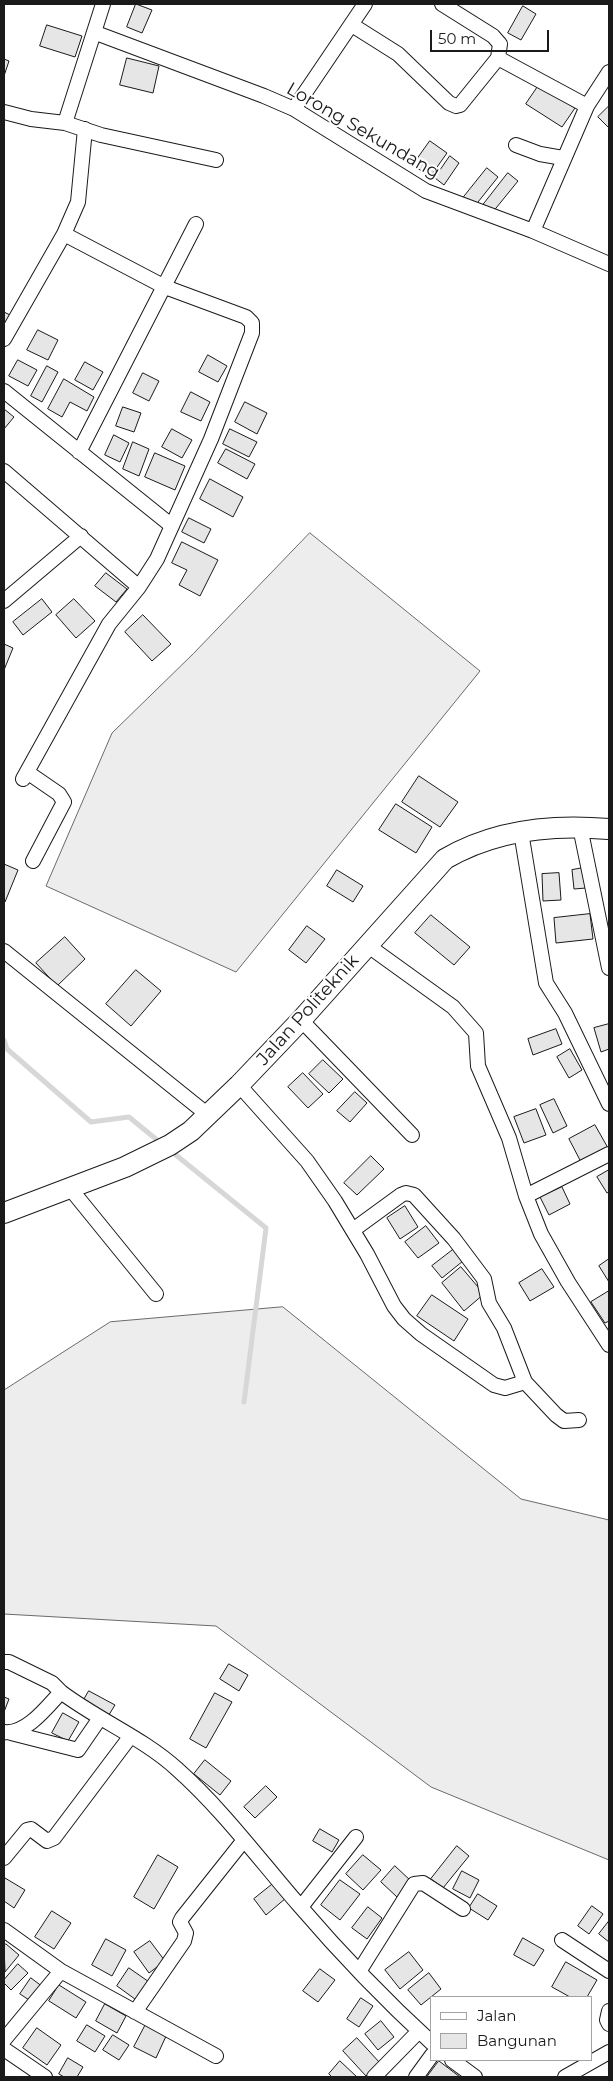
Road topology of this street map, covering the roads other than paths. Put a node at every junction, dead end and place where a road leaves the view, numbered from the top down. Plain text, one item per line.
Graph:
1 (104, 4) edge
2 (365, 4) edge
3 (442, 4) edge
4 (352, 25) junction
5 (96, 33) junction
6 (498, 58) junction
7 (609, 72) edge
8 (587, 106) junction
9 (294, 109) junction
10 (4, 112) edge
11 (65, 123) junction
12 (85, 130) junction
13 (516, 144) dead end
14 (563, 158) junction
15 (216, 160) dead end
16 (196, 224) dead end
17 (533, 231) junction
18 (64, 234) junction
19 (609, 264) edge
20 (165, 287) junction
21 (4, 339) edge
22 (4, 391) edge
23 (79, 452) junction
24 (4, 471) edge
25 (172, 526) junction
26 (80, 536) junction
27 (139, 587) junction
28 (4, 601) edge
29 (580, 827) junction
30 (609, 829) edge
31 (521, 832) junction
32 (32, 861) dead end
33 (367, 945) junction
34 (4, 950) edge
35 (609, 968) edge
36 (302, 1020) junction
37 (240, 1085) junction
38 (609, 1104) edge
39 (208, 1115) junction
40 (412, 1135) dead end
41 (609, 1154) edge
42 (69, 1187) junction
43 (526, 1196) junction
44 (4, 1211) edge
45 (352, 1230) junction
46 (156, 1294) dead end
47 (607, 1337) edge
48 (525, 1382) junction
49 (579, 1420) dead end
50 (4, 1662) edge
51 (61, 1692) junction
52 (100, 1718) junction
53 (7, 1732) edge
54 (130, 1737) junction
55 (356, 1837) dead end
56 (244, 1840) junction
57 (4, 1858) edge
58 (300, 1907) junction
59 (464, 1909) dead end
60 (4, 1930) edge
61 (562, 1940) dead end
62 (360, 1970) junction
63 (609, 1970) edge
64 (61, 1971) junction
65 (609, 2011) edge
66 (135, 2012) junction
67 (609, 2024) edge
68 (419, 2031) junction
69 (4, 2040) edge
70 (430, 2041) edge
71 (4, 2049) edge
72 (609, 2052) edge
73 (216, 2056) dead end
74 (430, 2058) edge
75 (453, 2061) edge
76 (45, 2077) edge
77 (374, 2077) edge
78 (416, 2077) edge
79 (475, 2077) edge
80 (565, 2077) edge

1 - 5 street
2 - 4 street
3 - 6 street
4 - 6 street
4 - 9 street
5 - 9 street, Lorong Sekundang
5 - 11 street
6 - 8 street
7 - 8 street
8 - 14 street
9 - 17 street, Lorong Sekundang
10 - 11 street
11 - 12 street
12 - 15 street
12 - 18 street
13 - 14 street
14 - 17 street
16 - 20 street
17 - 19 street, Lorong Sekundang
18 - 20 street
18 - 21 street
20 - 23 street
20 - 25 street
22 - 23 street
23 - 25 street
24 - 26 street
25 - 27 street
26 - 27 street
26 - 28 street
27 - 32 street
29 - 30 street, Jalan Politeknik
29 - 31 street, Jalan Politeknik
29 - 35 street
31 - 33 street, Jalan Politeknik
31 - 38 street
33 - 36 street, Jalan Politeknik
33 - 43 street
34 - 39 street
36 - 37 street, Jalan Politeknik
36 - 40 street
37 - 39 street, Jalan Politeknik
37 - 45 street
39 - 42 street, Jalan Politeknik
41 - 43 street
42 - 44 street, Jalan Politeknik
42 - 46 street
43 - 47 street
45 - 48 street
45 - 48 street
48 - 49 street
50 - 51 street
51 - 52 street
51 - 53 street
52 - 53 street
52 - 54 street
54 - 56 street
54 - 57 street
55 - 58 street
56 - 58 street
56 - 66 street
58 - 62 street
59 - 62 street
60 - 64 street
61 - 63 street
62 - 68 street
64 - 66 street
64 - 69 street
65 - 67 street
66 - 73 street
68 - 70 street
68 - 77 street
71 - 76 street
72 - 80 street
74 - 78 street
75 - 79 street

